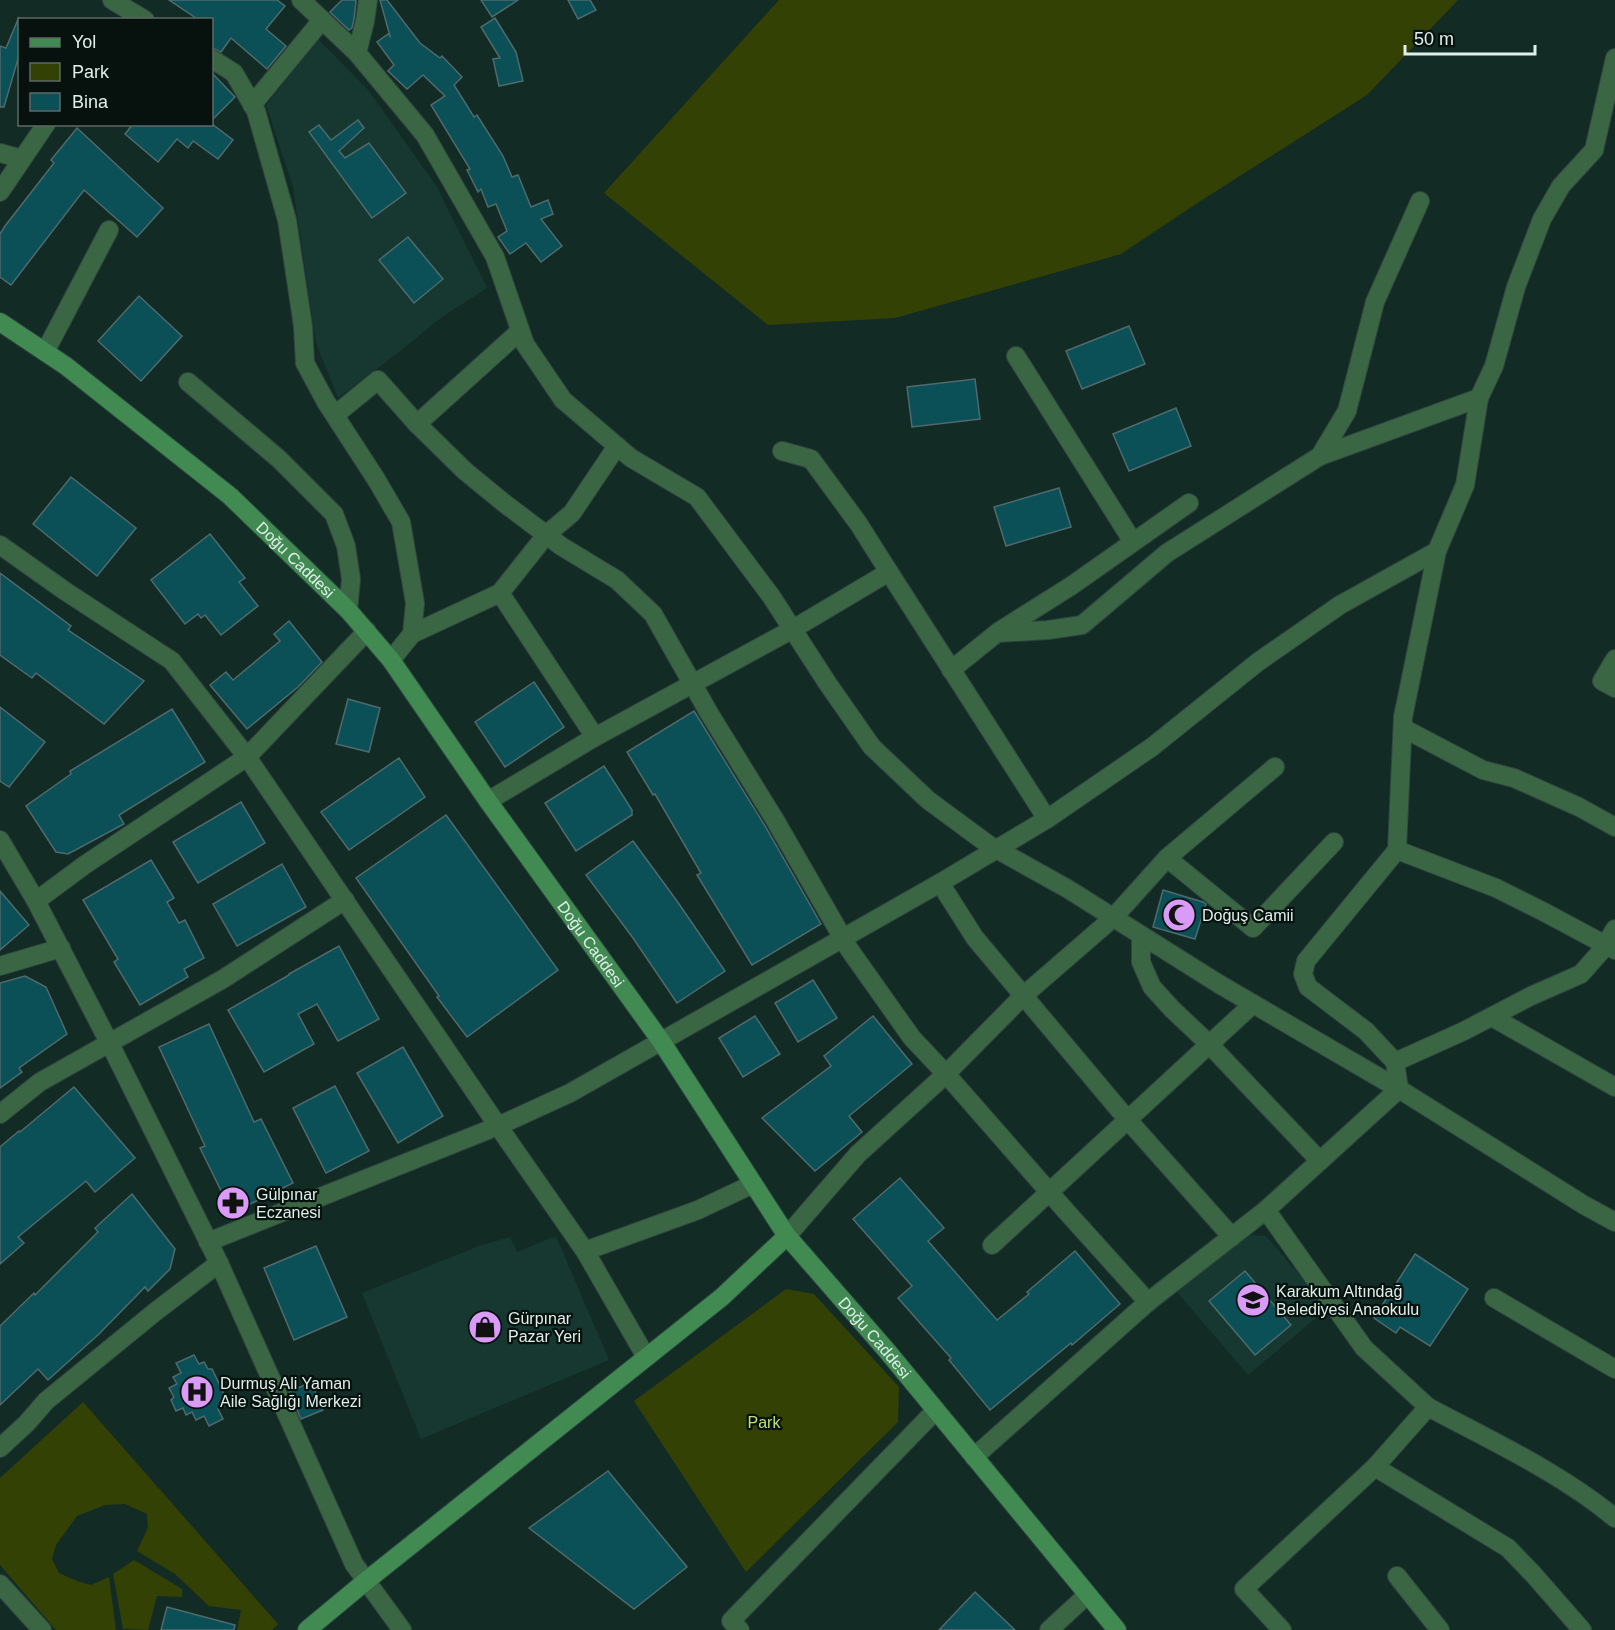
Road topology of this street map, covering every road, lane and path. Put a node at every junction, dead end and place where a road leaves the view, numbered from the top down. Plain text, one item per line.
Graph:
1 (301, 0) edge
2 (368, 0) edge
3 (119, 6) edge
4 (141, 18) edge
5 (322, 20) junction
6 (357, 53) junction
7 (213, 60) edge
8 (1615, 60) edge
9 (252, 105) junction
10 (45, 126) edge
11 (0, 153) edge
12 (22, 159) junction
13 (0, 192) edge
14 (1420, 201) dead end
15 (109, 230) dead end
16 (0, 322) edge
17 (520, 332) junction
18 (45, 352) junction
19 (1016, 356) dead end
20 (188, 382) dead end
21 (1479, 398) junction
22 (335, 415) junction
23 (417, 423) junction
24 (617, 446) junction
25 (782, 451) dead end
26 (1320, 456) junction
27 (1189, 502) dead end
28 (546, 535) junction
29 (1133, 542) junction
30 (0, 545) edge
31 (1437, 551) junction
32 (889, 572) junction
33 (500, 593) junction
34 (348, 610) junction
35 (793, 629) junction
36 (367, 631) junction
37 (997, 633) junction
38 (412, 634) junction
39 (1615, 659) edge
40 (391, 660) junction
41 (951, 670) junction
42 (692, 683) junction
43 (1615, 688) edge
44 (1403, 728) junction
45 (595, 737) junction
46 (247, 757) junction
47 (1275, 767) dead end
48 (488, 801) junction
49 (1047, 819) junction
50 (1615, 828) edge
51 (0, 840) edge
52 (1334, 842) dead end
53 (998, 849) junction
54 (1396, 850) junction
55 (1167, 858) junction
56 (940, 883) junction
57 (345, 900) junction
58 (36, 901) junction
59 (1113, 918) junction
60 (1615, 929) edge
61 (1141, 936) junction
62 (842, 938) junction
63 (61, 948) junction
64 (1610, 948) edge
65 (0, 966) edge
66 (1023, 996) junction
67 (1252, 1004) junction
68 (1492, 1017) junction
69 (661, 1041) junction
70 (109, 1043) junction
71 (1209, 1044) junction
72 (1395, 1062) junction
73 (946, 1074) junction
74 (1615, 1087) edge
75 (1399, 1089) junction
76 (0, 1114) edge
77 (1127, 1119) junction
78 (498, 1126) junction
79 (1320, 1161) junction
80 (753, 1184) junction
81 (1049, 1192) junction
82 (1266, 1210) junction
83 (1615, 1222) edge
84 (787, 1236) junction
85 (1232, 1237) junction
86 (208, 1242) junction
87 (992, 1245) dead end
88 (585, 1251) junction
89 (219, 1263) junction
90 (1494, 1298) dead end
91 (1148, 1302) junction
92 (646, 1357) junction
93 (1615, 1369) edge
94 (1428, 1407) junction
95 (936, 1410) junction
96 (0, 1448) edge
97 (974, 1457) junction
98 (1375, 1467) junction
99 (1615, 1518) edge
100 (1396, 1576) dead end
101 (366, 1581) junction
102 (0, 1584) edge
103 (1087, 1595) junction
104 (42, 1630) edge
105 (307, 1630) edge
106 (402, 1630) edge
107 (740, 1630) edge
108 (1049, 1630) edge
109 (1117, 1630) edge
110 (1282, 1630) edge
111 (1440, 1630) edge
112 (1582, 1630) edge

1 - 5 street
2 - 6 street
3 - 4 street
5 - 6 street
5 - 9 street
6 - 17 street
7 - 9 street
8 - 21 street
9 - 22 street
10 - 12 street
11 - 12 street
12 - 13 street
14 - 26 street
15 - 18 street
16 - 18 street, Doğu Caddesi
17 - 23 street
17 - 24 street
18 - 34 street, Doğu Caddesi
19 - 29 street
20 - 34 street
21 - 26 street
21 - 31 street
22 - 23 street
22 - 38 street
23 - 28 street
24 - 28 street
24 - 35 street
25 - 32 street
26 - 37 street
27 - 29 street
28 - 33 street
28 - 42 street
29 - 37 street
30 - 46 street
31 - 44 street
31 - 49 street
32 - 35 street
32 - 41 street
33 - 38 street
33 - 45 street
34 - 36 street, Doğu Caddesi
35 - 42 street
35 - 53 street
36 - 40 street, Doğu Caddesi
36 - 46 street
37 - 41 street
38 - 40 street
39 - 43 street
40 - 48 street, Doğu Caddesi
41 - 49 street
42 - 45 street
42 - 62 street
44 - 50 street
44 - 54 street
45 - 48 street
46 - 57 street
46 - 58 street
47 - 55 street
48 - 69 street, Doğu Caddesi
49 - 53 street
51 - 58 street
52 - 55 street
53 - 56 street
53 - 59 street
54 - 64 street
54 - 72 street
55 - 59 street
56 - 62 street
56 - 66 street
57 - 70 street
57 - 78 street
58 - 63 street
59 - 61 street
59 - 66 street
60 - 64 street
61 - 67 street
61 - 71 street
62 - 69 street
62 - 73 street
63 - 65 street
63 - 70 street
64 - 68 street
66 - 73 street
66 - 77 street
67 - 71 street
67 - 75 street
68 - 72 street
68 - 74 street
69 - 78 street
69 - 80 street, Doğu Caddesi
70 - 76 street
70 - 86 street
71 - 77 street
71 - 79 street
72 - 75 street
73 - 81 street
73 - 84 street
75 - 79 street
75 - 83 street
77 - 81 street
77 - 85 street
78 - 86 street
78 - 88 street
79 - 82 street
80 - 84 street, Doğu Caddesi
80 - 88 street
81 - 87 street
81 - 91 street
82 - 85 street
82 - 94 street
84 - 92 street
84 - 95 street, Doğu Caddesi
85 - 91 street
86 - 89 street
88 - 92 street
89 - 96 street
89 - 101 street
90 - 93 street
91 - 97 street
92 - 101 street
94 - 98 street
94 - 99 street
95 - 97 street, Doğu Caddesi
95 - 107 street
97 - 103 street, Doğu Caddesi
98 - 110 street
98 - 112 street
100 - 111 street
101 - 105 street
101 - 106 street
102 - 104 street
103 - 108 street
103 - 109 street, Doğu Caddesi

